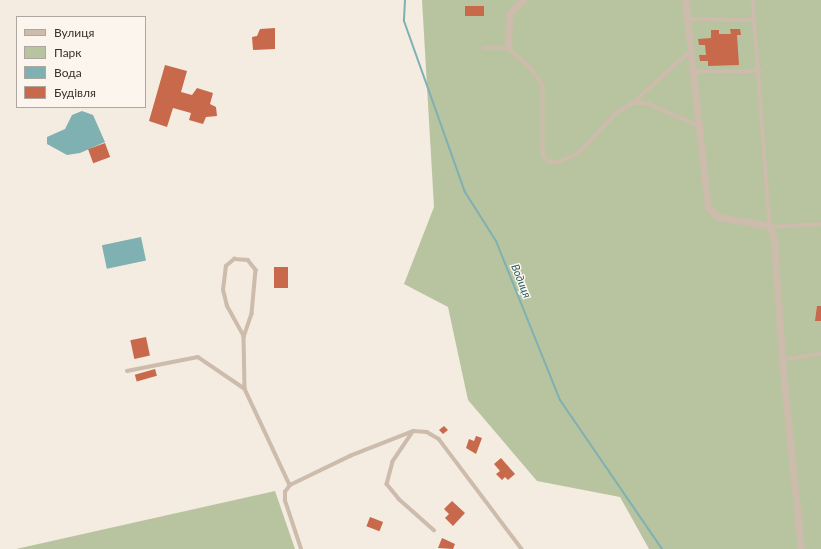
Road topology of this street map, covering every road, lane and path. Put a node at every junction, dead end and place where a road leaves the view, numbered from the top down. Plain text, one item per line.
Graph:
1 (523, 0) edge
2 (685, 0) edge
3 (753, 0) edge
4 (687, 19) junction
5 (756, 20) junction
6 (484, 48) dead end
7 (508, 48) junction
8 (690, 50) junction
9 (760, 71) junction
10 (693, 72) junction
11 (633, 103) junction
12 (700, 127) junction
13 (821, 224) edge
14 (770, 227) junction
15 (244, 337) junction
16 (821, 354) edge
17 (782, 360) junction
18 (127, 371) dead end
19 (245, 389) junction
20 (413, 431) junction
21 (290, 485) junction
22 (434, 530) dead end
23 (301, 549) edge
24 (522, 549) edge
25 (801, 549) edge

1 - 7 street
2 - 4 street
3 - 5 lane
4 - 5 lane
4 - 8 street
5 - 9 lane
6 - 7 lane
7 - 11 lane
8 - 10 street
8 - 11 lane
9 - 10 lane
9 - 14 lane
10 - 12 street
11 - 12 lane
12 - 14 street
13 - 14 lane
14 - 17 street
15 - 15 lane
15 - 19 lane
16 - 17 lane
17 - 25 street
18 - 19 lane
19 - 21 lane
20 - 21 lane
20 - 22 lane
20 - 24 lane
21 - 23 lane

